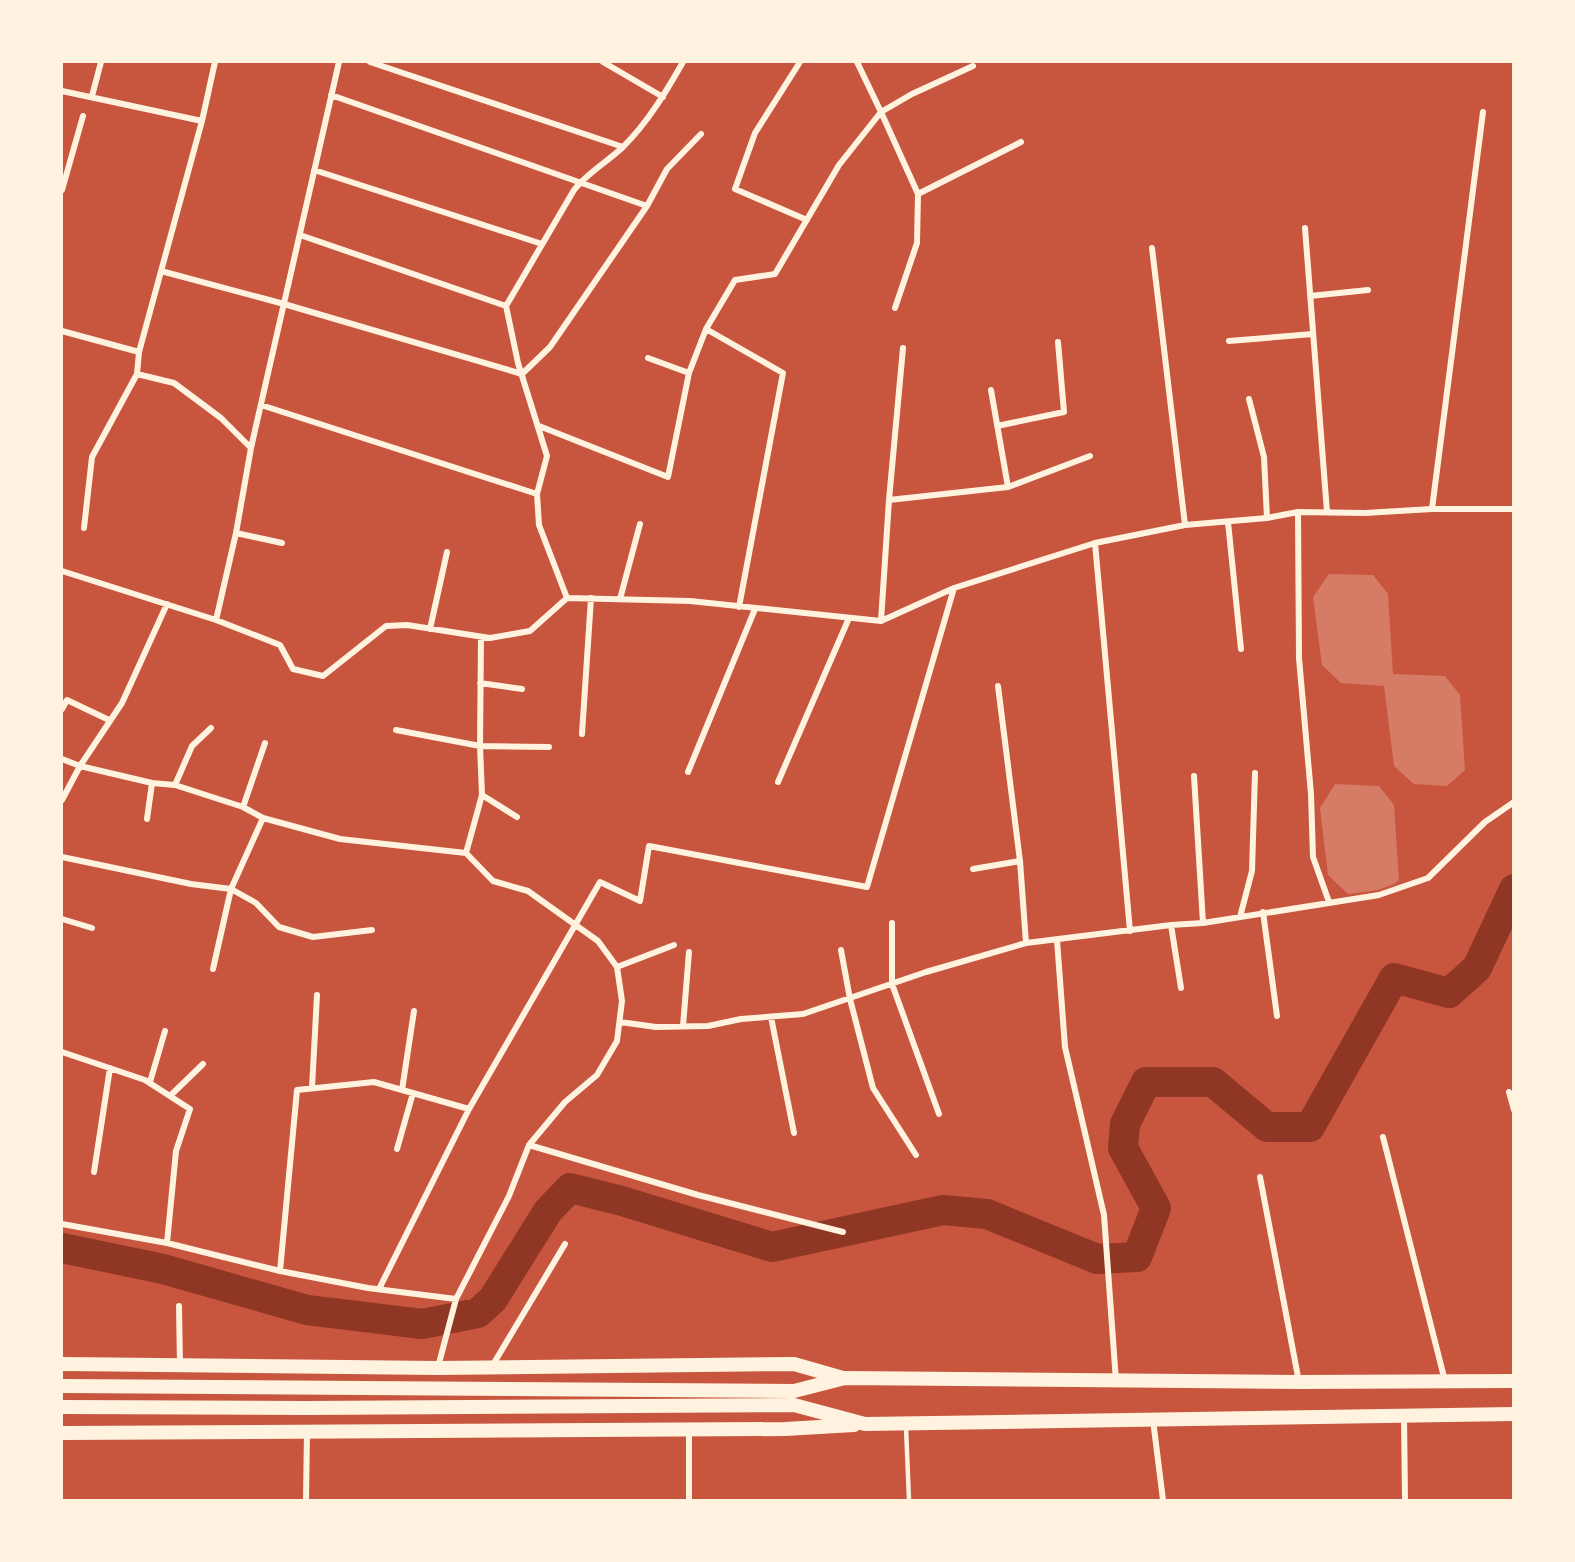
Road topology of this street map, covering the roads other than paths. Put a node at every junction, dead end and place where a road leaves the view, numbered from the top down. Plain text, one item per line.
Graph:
1 (101, 62) edge
2 (215, 62) edge
3 (339, 62) edge
4 (370, 62) edge
5 (603, 62) edge
6 (683, 62) edge
7 (800, 62) edge
8 (856, 62) edge
9 (973, 66) dead end
10 (62, 91) edge
11 (331, 95) junction
12 (92, 96) junction
13 (663, 97) junction
14 (881, 112) junction
15 (1483, 112) dead end
16 (83, 116) dead end
17 (202, 121) junction
18 (701, 134) dead end
19 (1021, 142) dead end
20 (623, 147) junction
21 (314, 170) junction
22 (580, 182) junction
23 (62, 190) edge
24 (918, 194) junction
25 (647, 206) junction
26 (807, 220) junction
27 (1305, 228) dead end
28 (300, 235) junction
29 (543, 244) junction
30 (1152, 248) dead end
31 (161, 271) junction
32 (1368, 290) dead end
33 (1310, 296) junction
34 (284, 304) junction
35 (507, 306) junction
36 (895, 308) dead end
37 (706, 329) junction
38 (62, 331) edge
39 (1313, 334) junction
40 (1229, 341) dead end
41 (1058, 342) dead end
42 (903, 348) dead end
43 (139, 352) junction
44 (648, 358) dead end
45 (689, 373) junction
46 (136, 374) junction
47 (522, 374) junction
48 (991, 390) dead end
49 (1248, 399) dead end
50 (261, 405) junction
51 (539, 426) junction
52 (997, 426) junction
53 (251, 448) junction
54 (1090, 456) dead end
55 (1008, 488) junction
56 (537, 494) junction
57 (889, 500) junction
58 (1432, 509) junction
59 (1514, 509) edge
60 (1298, 512) junction
61 (1327, 512) junction
62 (1267, 518) junction
63 (1228, 522) junction
64 (640, 524) dead end
65 (1185, 525) junction
66 (84, 528) dead end
67 (236, 532) junction
68 (282, 543) dead end
69 (1095, 543) junction
70 (447, 552) dead end
71 (62, 571) edge
72 (954, 588) junction
73 (567, 598) junction
74 (591, 598) junction
75 (620, 599) junction
76 (167, 604) junction
77 (739, 607) junction
78 (755, 609) junction
79 (849, 618) junction
80 (216, 620) junction
81 (881, 621) junction
82 (430, 629) junction
83 (481, 637) junction
84 (1241, 649) dead end
85 (480, 683) junction
86 (998, 686) dead end
87 (522, 689) dead end
88 (62, 710) edge
89 (110, 720) junction
90 (211, 728) dead end
91 (396, 730) dead end
92 (582, 734) dead end
93 (265, 743) dead end
94 (480, 746) junction
95 (549, 747) dead end
96 (62, 759) edge
97 (80, 766) junction
98 (688, 772) dead end
99 (1255, 773) dead end
100 (1194, 776) dead end
101 (778, 782) dead end
102 (152, 783) junction
103 (175, 785) junction
104 (482, 795) junction
105 (62, 800) edge
106 (1514, 802) edge
107 (243, 807) junction
108 (517, 817) dead end
109 (263, 818) junction
110 (147, 819) dead end
111 (466, 853) junction
112 (62, 857) edge
113 (1020, 861) junction
114 (973, 869) dead end
115 (231, 889) junction
116 (1329, 903) junction
117 (1263, 912) junction
118 (1240, 917) junction
119 (62, 919) edge
120 (892, 923) dead end
121 (1203, 923) junction
122 (576, 925) junction
123 (1171, 925) junction
124 (92, 928) dead end
125 (372, 930) dead end
126 (1130, 931) junction
127 (1057, 940) junction
128 (1026, 944) junction
129 (674, 945) dead end
130 (841, 950) dead end
131 (689, 952) dead end
132 (617, 967) junction
133 (213, 969) dead end
134 (892, 984) junction
135 (1181, 988) dead end
136 (317, 995) dead end
137 (850, 999) junction
138 (414, 1011) dead end
139 (1277, 1016) dead end
140 (771, 1017) junction
141 (620, 1022) junction
142 (683, 1026) junction
143 (165, 1031) dead end
144 (62, 1052) edge
145 (203, 1064) dead end
146 (110, 1068) junction
147 (150, 1082) junction
148 (312, 1088) junction
149 (402, 1090) junction
150 (1509, 1092) dead end
151 (413, 1094) junction
152 (170, 1096) junction
153 (469, 1109) junction
154 (1514, 1110) edge
155 (939, 1114) dead end
156 (794, 1133) dead end
157 (1383, 1137) dead end
158 (529, 1145) junction
159 (397, 1149) dead end
160 (916, 1155) dead end
161 (94, 1172) dead end
162 (1260, 1177) dead end
163 (62, 1224) edge
164 (843, 1232) dead end
165 (166, 1243) junction
166 (565, 1244) dead end
167 (280, 1271) junction
168 (380, 1289) junction
169 (456, 1299) junction
170 (179, 1306) dead end
171 (62, 1364) edge
172 (180, 1365) junction
173 (437, 1368) junction
174 (491, 1368) junction
175 (844, 1378) junction
176 (1116, 1381) junction
177 (1514, 1381) edge
178 (1299, 1382) junction
179 (1445, 1382) junction
180 (62, 1386) edge
181 (62, 1407) edge
182 (1404, 1414) junction
183 (1514, 1414) edge
184 (1153, 1419) junction
185 (865, 1424) junction
186 (906, 1424) junction
187 (689, 1430) junction
188 (307, 1432) junction
189 (62, 1434) edge
190 (306, 1500) edge
191 (689, 1500) edge
192 (909, 1500) edge
193 (1163, 1500) edge
194 (1405, 1500) edge

1 - 12 street
2 - 17 street
3 - 11 street
4 - 20 street
5 - 13 street
6 - 13 street
7 - 26 street
8 - 14 street
9 - 14 street
10 - 12 street
11 - 21 street
11 - 22 street
12 - 17 street
13 - 20 street
14 - 24 street
14 - 26 street
15 - 58 street
16 - 23 street
17 - 31 street
18 - 25 street
19 - 24 street
20 - 22 street
21 - 28 street
21 - 29 street
22 - 25 street
22 - 29 street
24 - 36 street
25 - 47 street
26 - 37 street
27 - 33 street
28 - 34 street
28 - 35 street
29 - 35 street
30 - 65 street
31 - 34 street
31 - 43 street
32 - 33 street
33 - 39 street
34 - 47 street
34 - 50 street
35 - 47 street
37 - 45 street
37 - 77 street
38 - 43 street
39 - 40 street
39 - 61 street
41 - 52 street
42 - 57 street
43 - 46 street
44 - 45 street
45 - 51 street
46 - 53 street
46 - 66 street
47 - 51 street
48 - 52 street
49 - 62 street
50 - 53 street
50 - 56 street
51 - 56 street
52 - 55 street
53 - 67 street
54 - 55 street
55 - 57 street
56 - 73 street
57 - 81 street
58 - 59 street
58 - 61 street
60 - 61 street
60 - 62 street
60 - 116 street
62 - 63 street
63 - 65 street
63 - 84 street
64 - 75 street
65 - 69 street
67 - 68 street
67 - 80 street
69 - 72 street
69 - 126 street
70 - 82 street
71 - 76 street
72 - 81 street
72 - 122 street
73 - 74 street
73 - 83 street
74 - 75 street
74 - 92 street
75 - 77 street
76 - 80 street
76 - 89 street
77 - 78 street
78 - 79 street
78 - 98 street
79 - 81 street
79 - 101 street
80 - 82 street
82 - 83 street
83 - 85 street
85 - 87 street
85 - 94 street
86 - 113 street
88 - 89 street
89 - 97 street
90 - 103 street
91 - 94 street
93 - 107 street
94 - 95 street
94 - 104 street
96 - 97 street
97 - 102 street
97 - 105 street
99 - 118 street
100 - 121 street
102 - 103 street
102 - 110 street
103 - 107 street
104 - 108 street
104 - 111 street
106 - 116 street
107 - 109 street
109 - 111 street
109 - 115 street
111 - 122 street
112 - 115 street
113 - 114 street
113 - 128 street
115 - 125 street
115 - 133 street
116 - 117 street
117 - 118 street
117 - 139 street
118 - 121 street
119 - 124 street
120 - 134 street
121 - 123 street
122 - 132 street
122 - 153 street
123 - 126 street
123 - 135 street
126 - 127 street
127 - 128 street
127 - 176 street
128 - 134 street
129 - 132 street
130 - 137 street
131 - 142 street
132 - 141 street
134 - 137 street
134 - 155 street
136 - 148 street
137 - 140 street
137 - 160 street
138 - 149 street
140 - 142 street
140 - 156 street
141 - 142 street
141 - 158 street
143 - 147 street
144 - 146 street
145 - 152 street
146 - 147 street
146 - 161 street
147 - 152 street
148 - 149 street
148 - 167 street
149 - 151 street
150 - 154 street
151 - 153 street
151 - 159 street
152 - 165 street
153 - 168 street
157 - 179 street
158 - 164 street
158 - 169 street
162 - 178 street
163 - 165 street
165 - 167 street
166 - 174 street
167 - 168 street
168 - 169 street
169 - 173 street
170 - 172 street
171 - 172 main road
172 - 173 main road
173 - 174 main road
174 - 175 main road
175 - 176 main road
175 - 180 main road
176 - 178 main road
177 - 179 main road
178 - 179 main road
181 - 185 main road
182 - 183 main road
182 - 184 main road
182 - 194 street
184 - 186 main road
184 - 193 street
185 - 186 main road
185 - 187 main road
186 - 192 lane
187 - 188 main road
187 - 191 street
188 - 189 main road
188 - 190 street

